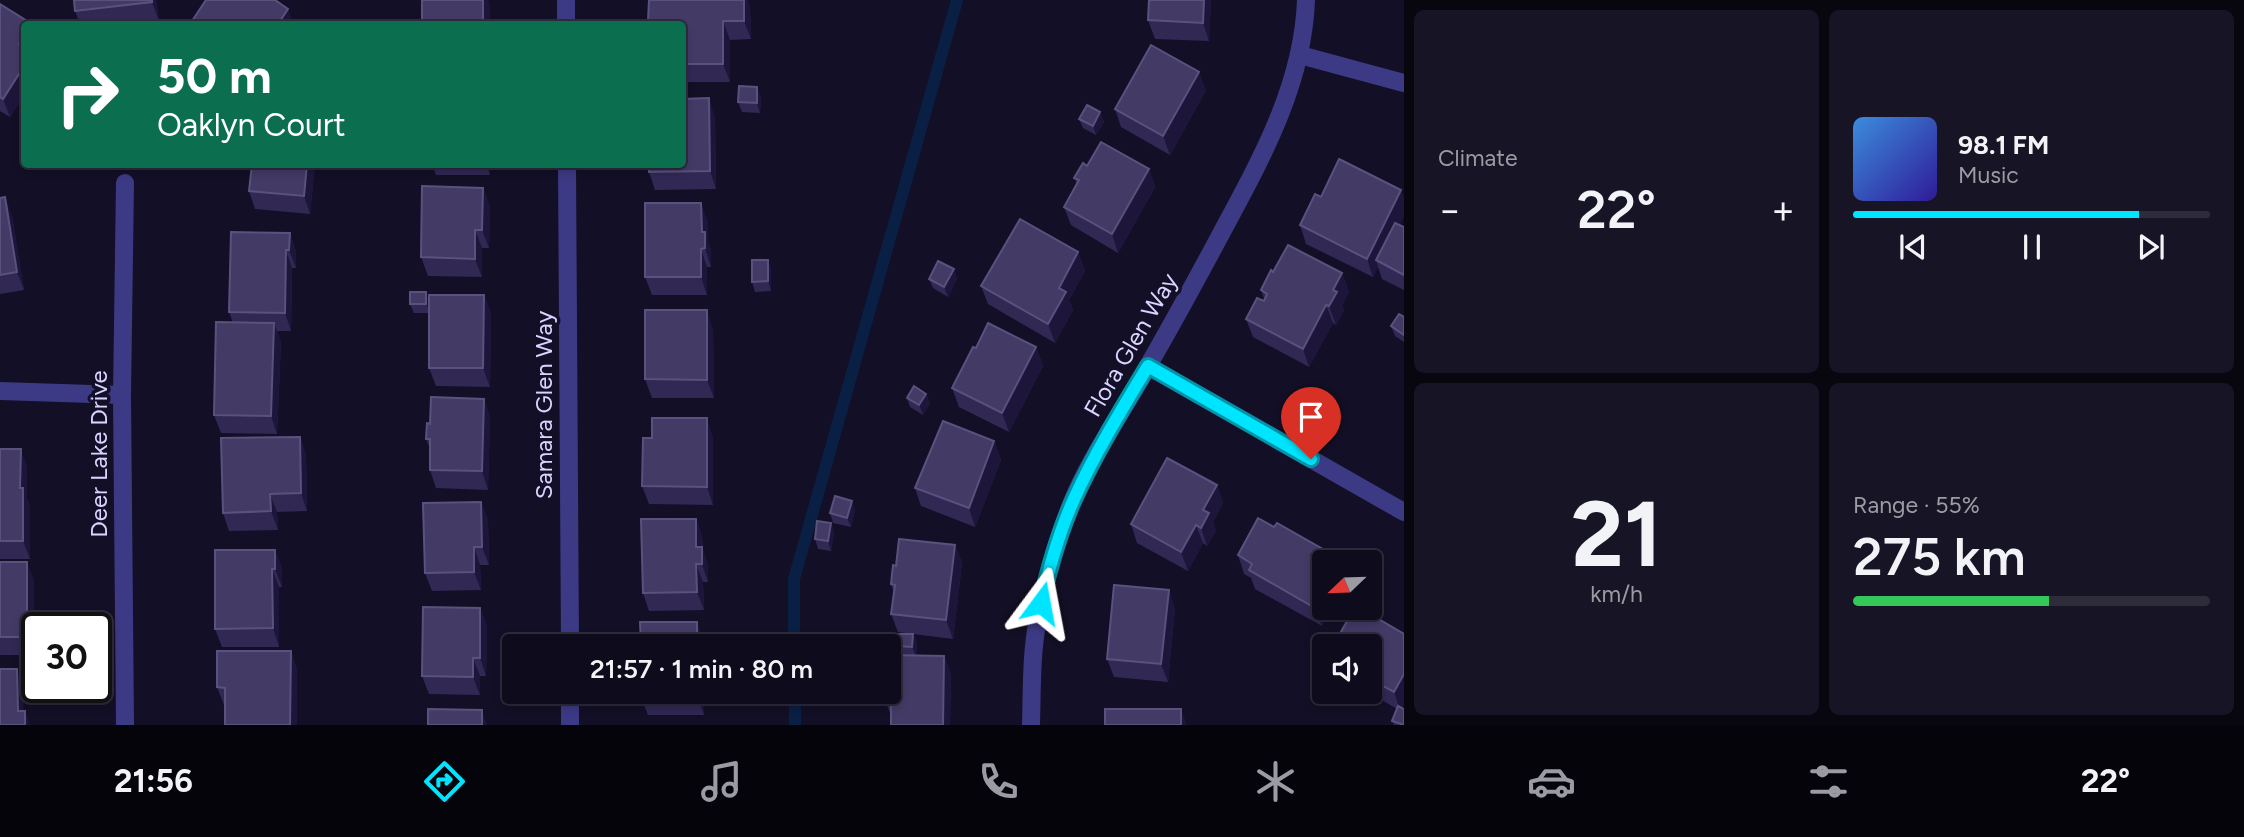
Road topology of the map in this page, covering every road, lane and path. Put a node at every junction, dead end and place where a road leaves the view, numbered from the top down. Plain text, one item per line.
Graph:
1 (566, 0) edge
2 (1306, 0) edge
3 (566, 21) edge
4 (1300, 55) junction
5 (1404, 83) edge
6 (567, 168) edge
7 (125, 183) dead end
8 (1148, 366) junction
9 (0, 391) edge
10 (122, 395) junction
11 (1404, 512) edge
12 (570, 634) edge
13 (570, 704) edge
14 (125, 725) edge
15 (570, 725) edge
16 (1031, 725) edge

1 - 3 street
2 - 4 street, Flora Glen Way
4 - 5 street
4 - 8 street, Flora Glen Way
6 - 12 street, Samara Glen Way
7 - 10 street, Deer Lake Drive
8 - 11 street
8 - 16 street, Flora Glen Way
9 - 10 street
10 - 14 street, Deer Lake Drive
13 - 15 street

